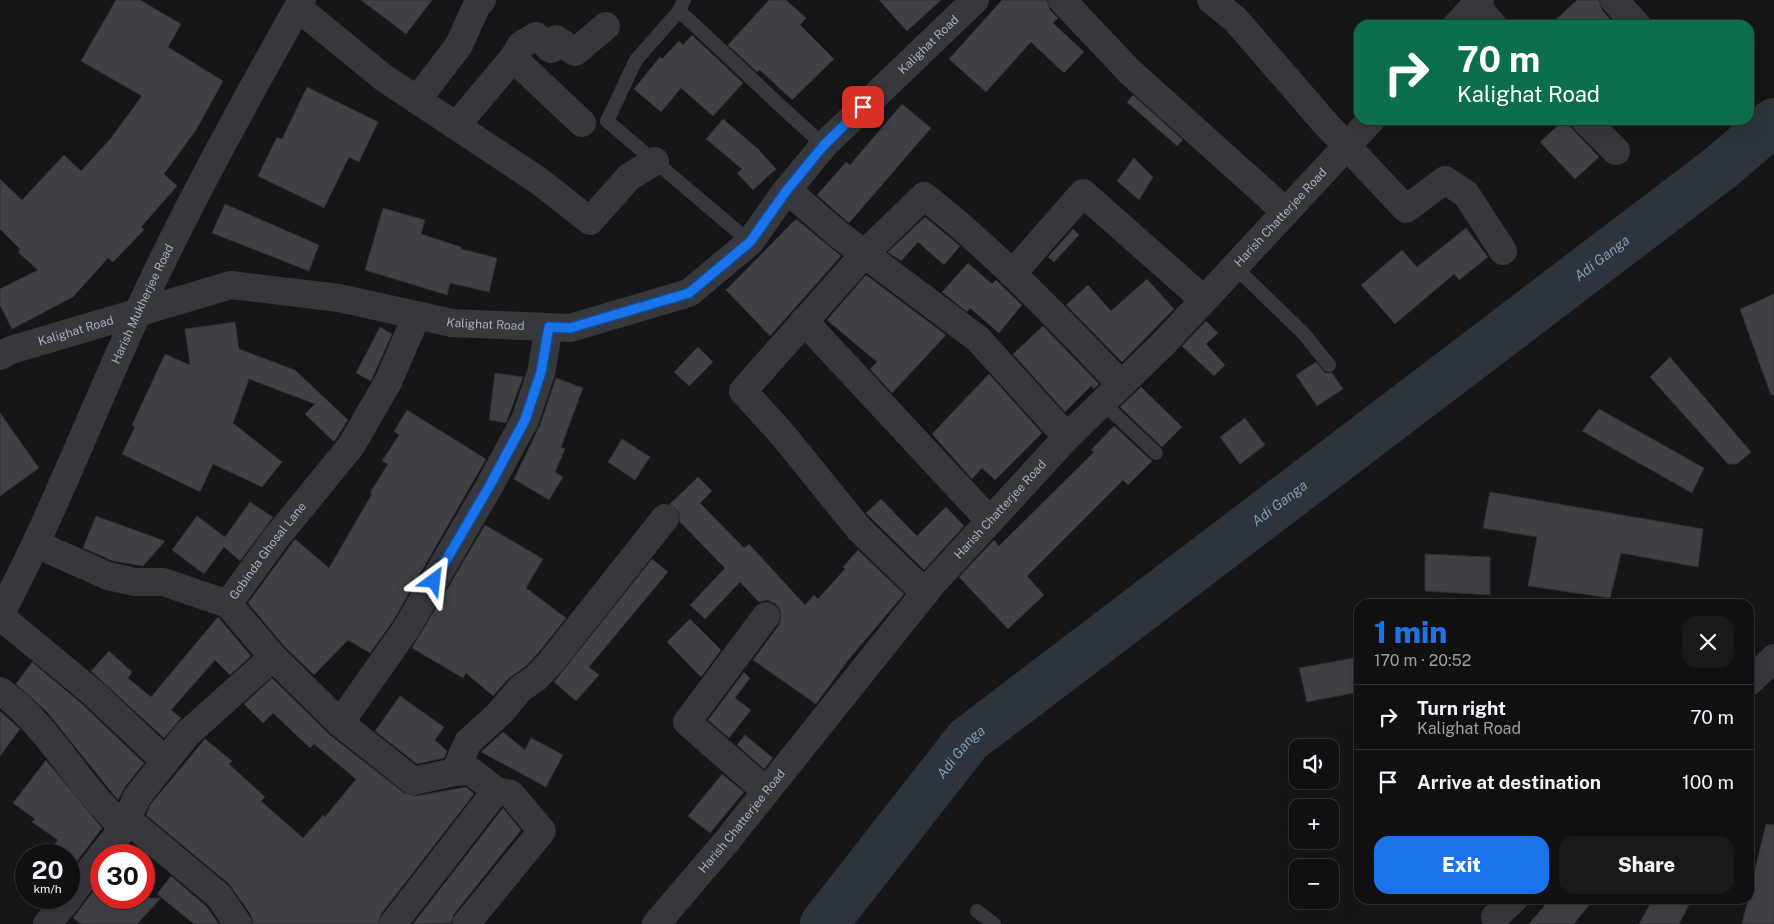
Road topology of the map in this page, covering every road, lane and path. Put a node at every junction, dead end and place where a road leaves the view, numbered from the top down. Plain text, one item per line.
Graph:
1 (482, 0) edge
2 (975, 0) edge
3 (1062, 0) edge
4 (1211, 0) edge
5 (1614, 0) edge
6 (296, 3) edge
7 (682, 5) edge
8 (1471, 10) edge
9 (1486, 20) edge
10 (1632, 20) edge
11 (606, 26) dead end
12 (513, 58) junction
13 (417, 100) junction
14 (582, 123) dead end
15 (1366, 125) edge
16 (1590, 125) edge
17 (456, 126) junction
18 (824, 145) junction
19 (1347, 146) junction
20 (1616, 151) dead end
21 (655, 161) junction
22 (787, 190) junction
23 (1286, 212) junction
24 (750, 242) junction
25 (1504, 251) dead end
26 (865, 253) junction
27 (1235, 267) junction
28 (1012, 274) junction
29 (1204, 300) junction
30 (138, 312) junction
31 (417, 315) junction
32 (804, 321) junction
33 (549, 327) junction
34 (0, 356) edge
35 (1330, 365) dead end
36 (1112, 393) junction
37 (1067, 437) junction
38 (1156, 453) dead end
39 (665, 518) dead end
40 (990, 521) junction
41 (36, 544) junction
42 (925, 593) junction
43 (228, 604) junction
44 (0, 615) edge
45 (766, 616) dead end
46 (273, 657) junction
47 (1774, 658) edge
48 (1754, 677) edge
49 (0, 691) edge
50 (340, 723) junction
51 (165, 761) junction
52 (455, 772) junction
53 (496, 791) junction
54 (766, 791) junction
55 (125, 824) junction
56 (110, 844) edge
57 (90, 870) edge
58 (80, 883) edge
59 (1508, 904) edge
60 (60, 909) edge
61 (978, 911) dead end
62 (1494, 917) dead end
63 (48, 924) edge
64 (238, 924) edge
65 (393, 924) edge
66 (466, 924) edge
67 (656, 924) edge
68 (994, 924) edge

1 - 13 street
2 - 18 street, Kalighat Road
3 - 23 street
4 - 19 street
5 - 10 street
6 - 13 street
6 - 30 street, Harish Mukherjee Road
7 - 18 lane
7 - 21 lane
8 - 9 street
11 - 12 street
12 - 14 street
12 - 17 street
13 - 17 street
15 - 19 street, Harish Chatterjee Road
16 - 20 street
17 - 21 street
18 - 22 street, Kalighat Road
19 - 23 street, Harish Chatterjee Road
19 - 25 street
21 - 24 lane
22 - 24 street, Kalighat Road
22 - 26 street
23 - 27 street, Harish Chatterjee Road
24 - 33 street, Kalighat Road
26 - 28 street
26 - 32 street
26 - 37 street
27 - 29 street, Harish Chatterjee Road
27 - 35 lane
28 - 29 street
28 - 36 street
29 - 36 street, Harish Chatterjee Road
30 - 31 street, Kalighat Road
30 - 34 street, Kalighat Road
30 - 41 street, Harish Mukherjee Road
31 - 33 street, Kalighat Road
31 - 43 street, Gobinda Ghosal Lane
32 - 40 street
32 - 42 street
33 - 50 street
36 - 37 street, Harish Chatterjee Road
36 - 38 lane
37 - 40 street, Harish Chatterjee Road
39 - 52 street
40 - 42 street, Harish Chatterjee Road
41 - 43 street
41 - 44 street, Harish Mukherjee Road
42 - 54 street, Harish Chatterjee Road
43 - 46 street, Gobinda Ghosal Lane
44 - 51 street
45 - 54 street
46 - 50 street, Gobinda Ghosal Lane
46 - 51 street
47 - 48 street
49 - 55 street
50 - 52 street, Gobinda Ghosal Lane
51 - 55 street
52 - 53 street
53 - 65 street
53 - 66 street
54 - 67 street, Harish Chatterjee Road
55 - 56 street
55 - 64 street
57 - 58 street
59 - 62 street
60 - 63 street
61 - 68 lane

